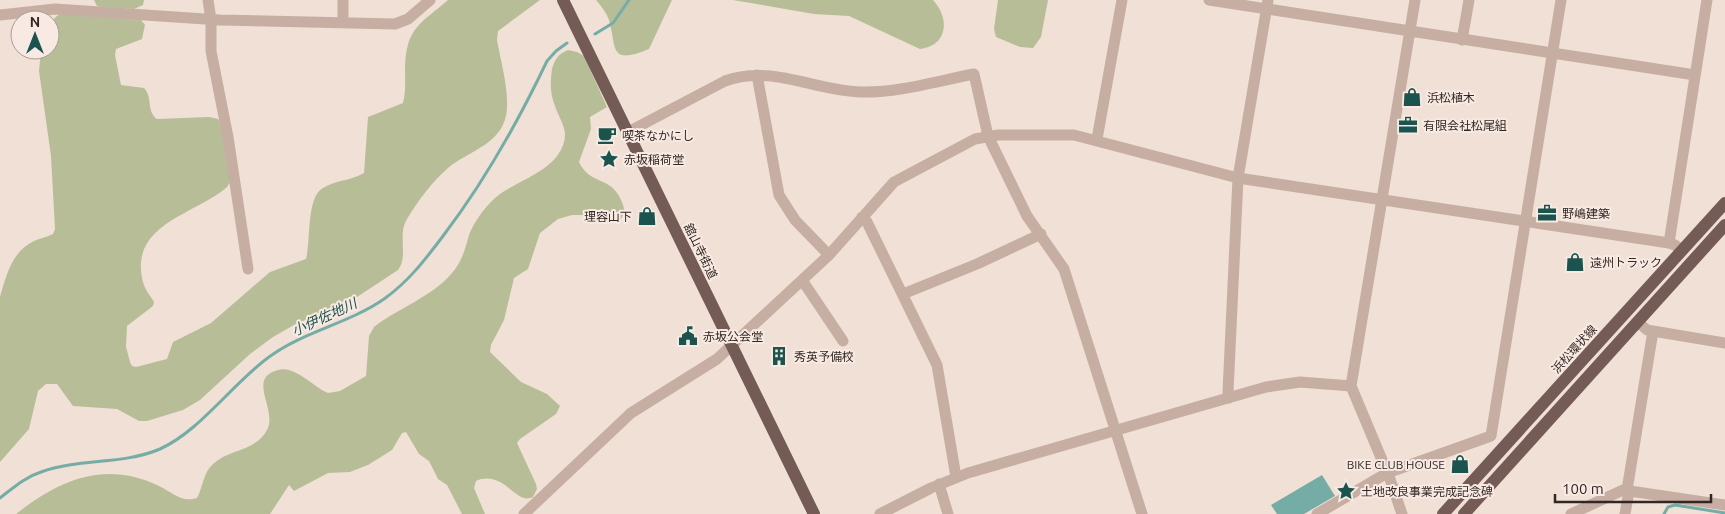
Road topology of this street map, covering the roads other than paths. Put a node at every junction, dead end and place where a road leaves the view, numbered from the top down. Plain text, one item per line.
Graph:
1 (208, 0) edge
2 (343, 0) edge
3 (430, 0) edge
4 (563, 0) edge
5 (1122, 0) edge
6 (1209, 0) edge
7 (1415, 0) edge
8 (1469, 0) edge
9 (1561, 0) edge
10 (1707, 0) edge
11 (56, 4) edge
12 (1267, 4) edge
13 (0, 15) edge
14 (211, 20) junction
15 (343, 23) junction
16 (1410, 30) junction
17 (1462, 40) junction
18 (1552, 52) junction
19 (757, 75) junction
20 (1695, 75) junction
21 (628, 132) junction
22 (988, 136) junction
23 (1097, 139) junction
24 (1238, 178) junction
25 (1382, 200) junction
26 (1725, 203) edge
27 (862, 217) junction
28 (1525, 222) junction
29 (1725, 225) edge
30 (1041, 234) junction
31 (1669, 244) junction
32 (1682, 251) junction
33 (829, 255) junction
34 (248, 269) dead end
35 (802, 280) junction
36 (903, 294) junction
37 (1638, 322) junction
38 (1653, 331) junction
39 (843, 341) dead end
40 (1725, 343) edge
41 (732, 346) junction
42 (1351, 386) junction
43 (1229, 398) junction
44 (1116, 431) junction
45 (1387, 473) junction
46 (956, 477) junction
47 (939, 484) junction
48 (1628, 490) junction
49 (1725, 505) edge
50 (524, 514) edge
51 (814, 514) edge
52 (880, 514) edge
53 (948, 514) edge
54 (1142, 514) edge
55 (1317, 514) edge
56 (1402, 514) edge
57 (1443, 514) edge
58 (1464, 514) edge
59 (1571, 514) edge
60 (1625, 514) edge

1 - 14 street
2 - 15 street
3 - 15 street
4 - 21 main road, 舘山寺街道
5 - 23 street
6 - 12 street
7 - 16 street
8 - 17 street
9 - 18 street
10 - 20 street
11 - 13 street
11 - 14 street
12 - 16 street
12 - 24 street
14 - 15 street
14 - 34 street
16 - 17 street
16 - 25 street
17 - 18 street
18 - 20 street
18 - 28 street
19 - 21 street
19 - 22 street
19 - 33 street
20 - 31 street
21 - 41 main road, 舘山寺街道
22 - 23 street
22 - 27 street
22 - 30 street
23 - 24 street
24 - 25 street
24 - 43 street
25 - 28 street
25 - 42 street
26 - 32 main road, 浜松環状線
27 - 33 street
27 - 36 street
28 - 31 street
28 - 45 street
29 - 37 main road
30 - 36 street
30 - 44 street
31 - 32 street
32 - 57 main road, 浜松環状線
33 - 35 street
35 - 39 street
35 - 41 street
36 - 46 street
37 - 38 street
37 - 58 main road
38 - 40 street
38 - 48 street
41 - 50 street
41 - 51 main road, 舘山寺街道
42 - 43 street
42 - 45 street
43 - 44 street
44 - 46 street
44 - 54 street
45 - 55 street
45 - 56 street
46 - 47 street
47 - 52 street
47 - 53 street
48 - 49 street
48 - 59 street
48 - 60 street

